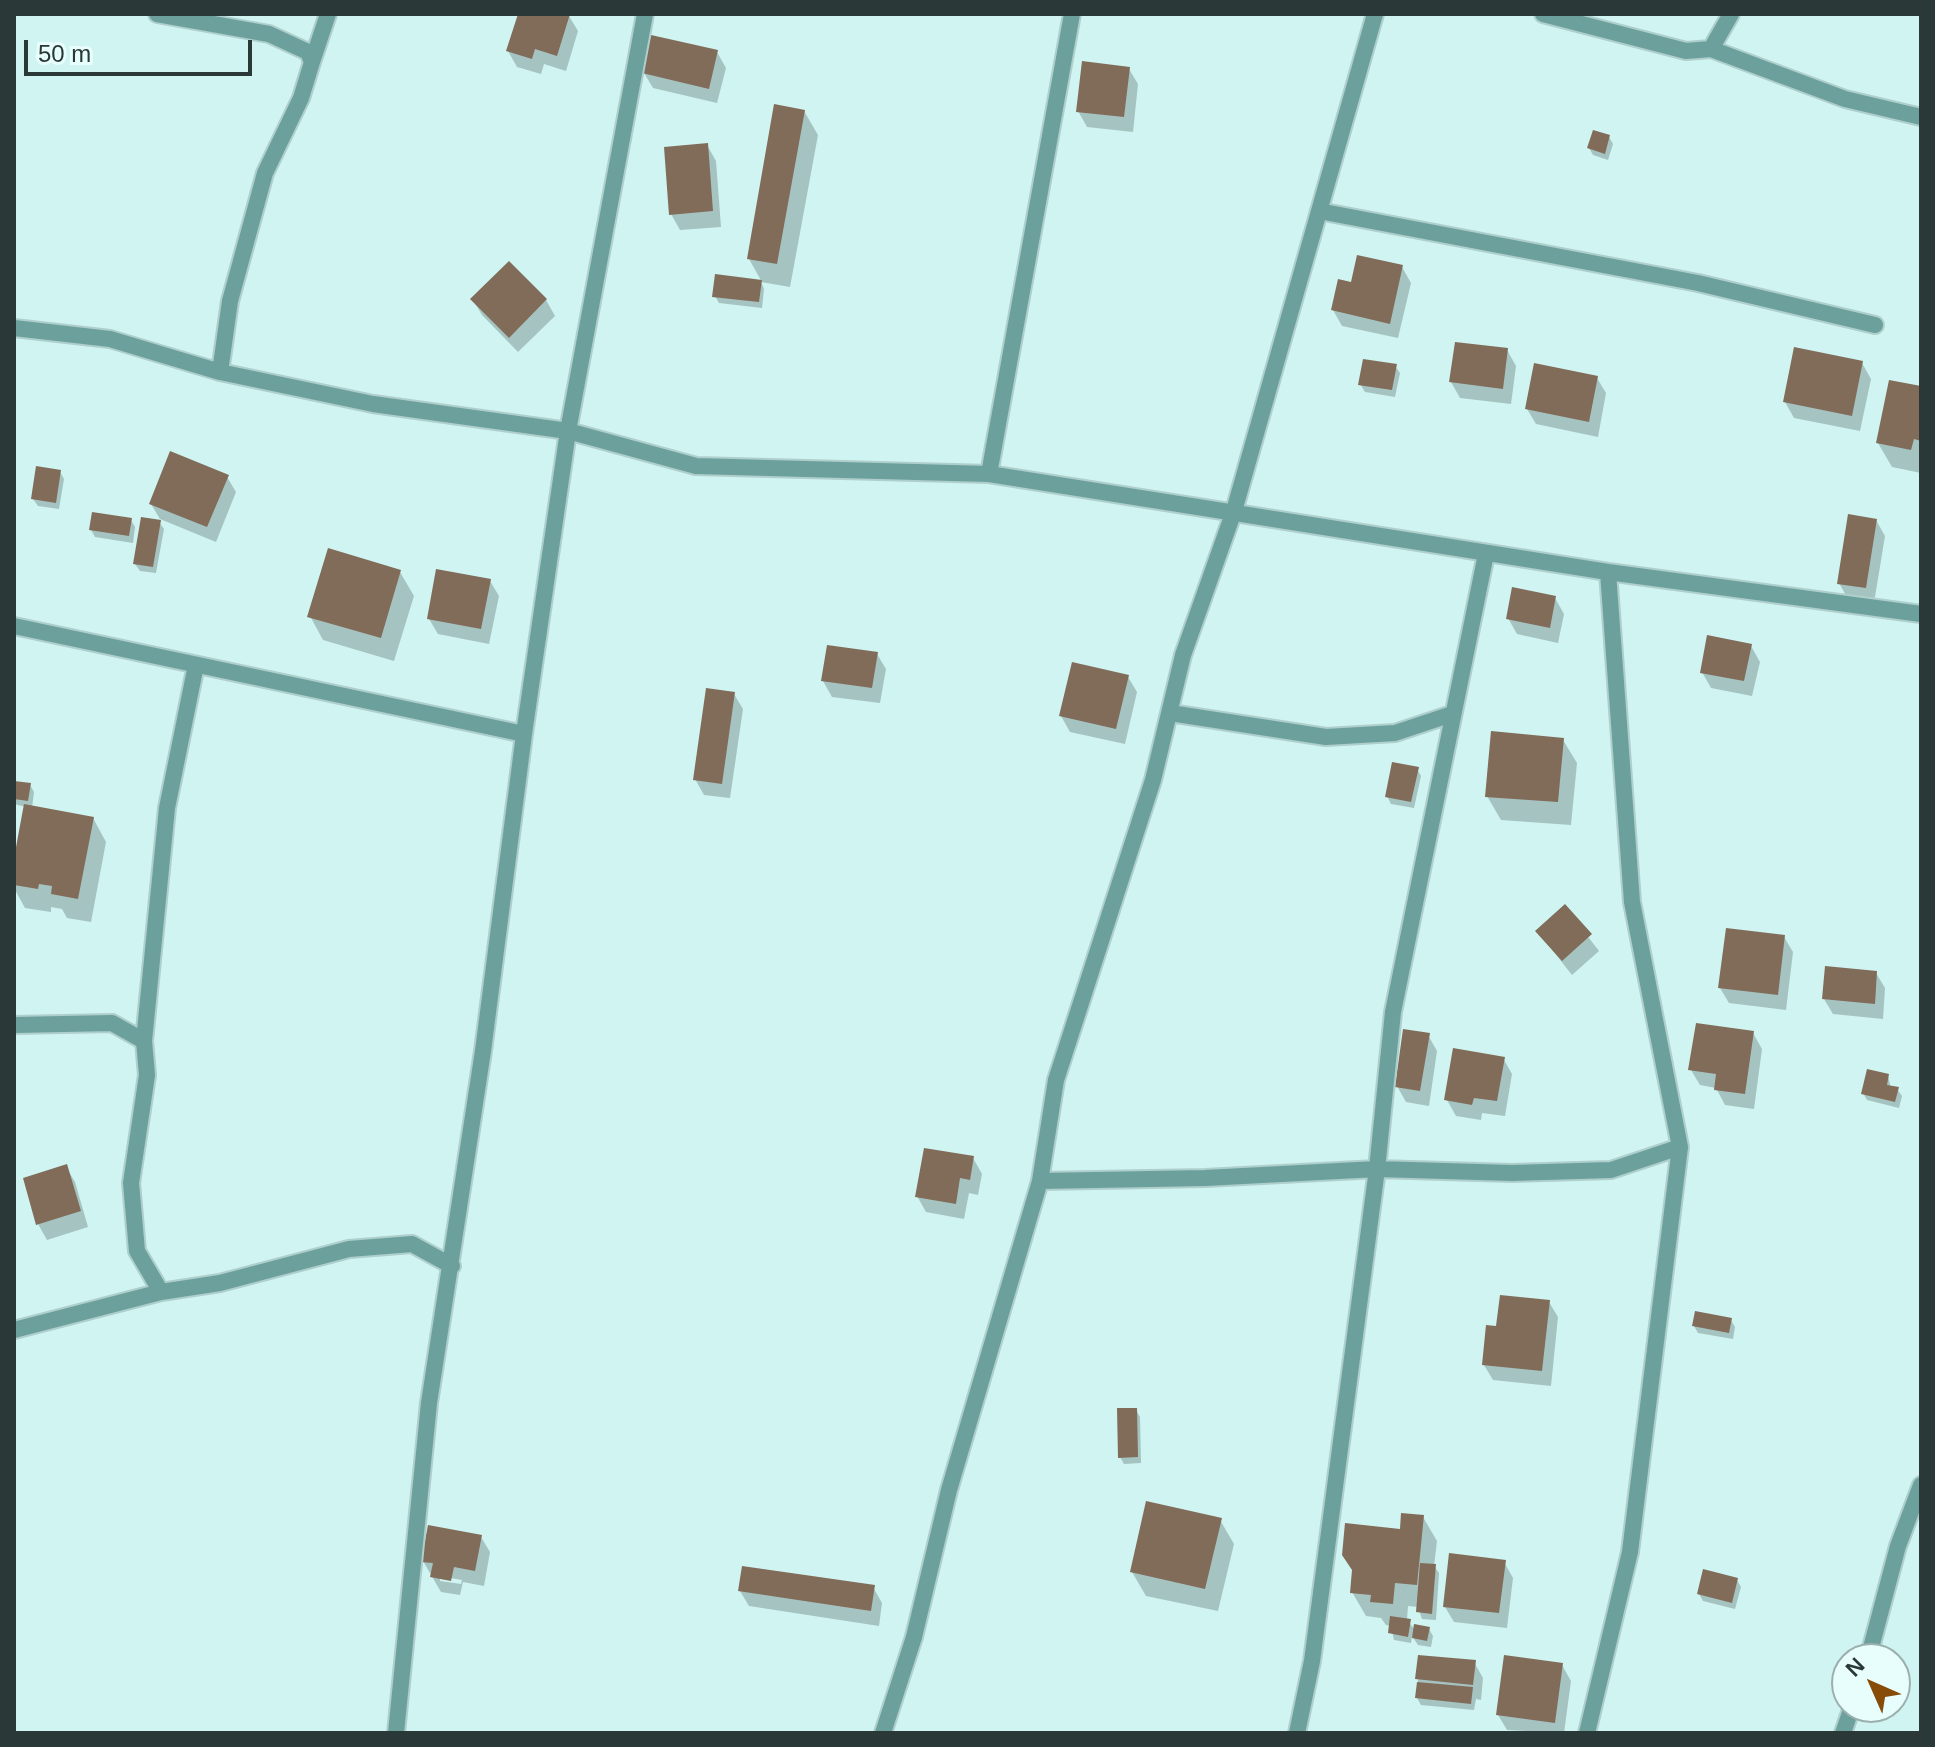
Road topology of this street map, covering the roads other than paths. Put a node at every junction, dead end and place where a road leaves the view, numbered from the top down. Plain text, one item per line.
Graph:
1 (157, 14) edge
2 (328, 14) edge
3 (645, 14) edge
4 (1072, 14) edge
5 (1375, 14) edge
6 (1543, 14) edge
7 (1731, 14) edge
8 (1711, 49) junction
9 (312, 62) junction
10 (1921, 117) edge
11 (1319, 211) junction
12 (1875, 325) dead end
13 (14, 328) edge
14 (220, 372) junction
15 (568, 431) junction
16 (989, 474) junction
17 (1234, 511) junction
18 (1486, 554) junction
19 (1608, 572) junction
20 (1921, 614) edge
21 (14, 626) edge
22 (196, 665) junction
23 (1170, 713) junction
24 (1452, 714) junction
25 (524, 734) junction
26 (14, 1025) edge
27 (144, 1041) junction
28 (1680, 1147) junction
29 (1377, 1169) junction
30 (1040, 1181) junction
31 (452, 1266) junction
32 (161, 1292) junction
33 (14, 1330) edge
34 (1921, 1485) edge
35 (1872, 1643) edge
36 (396, 1733) edge
37 (883, 1733) edge
38 (1297, 1733) edge
39 (1587, 1733) edge

1 - 9 street
2 - 9 street
3 - 15 street
4 - 16 street
5 - 11 street
6 - 8 street
7 - 8 street
8 - 10 street
9 - 14 street
11 - 12 street
11 - 17 street
13 - 14 street
14 - 15 street
15 - 16 street
15 - 25 street
16 - 17 street
17 - 18 street
17 - 23 street
18 - 19 street
18 - 24 street
19 - 20 street
19 - 28 street
21 - 22 street
22 - 25 street
22 - 27 street
23 - 24 street
23 - 30 street
24 - 29 street
25 - 31 street
26 - 27 street
27 - 32 street
28 - 29 street
28 - 39 street
29 - 30 street
29 - 38 street
30 - 37 street
31 - 32 street
31 - 36 street
32 - 33 street
34 - 35 street

